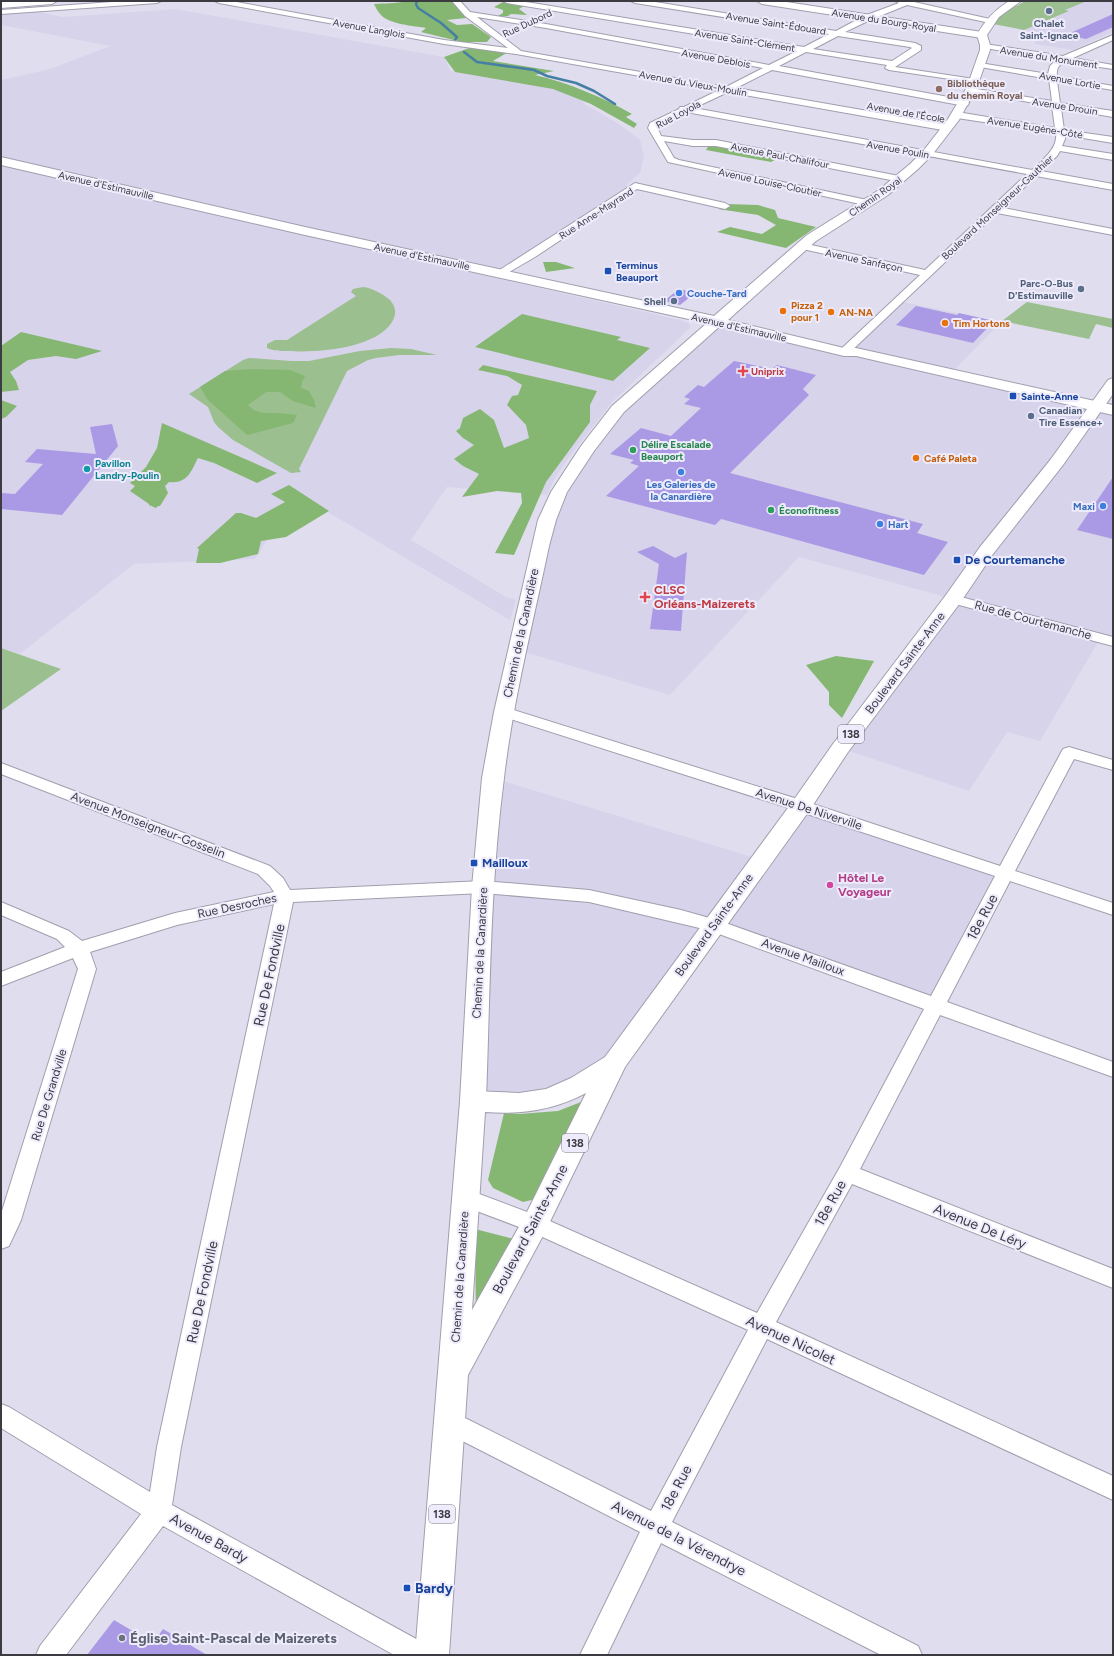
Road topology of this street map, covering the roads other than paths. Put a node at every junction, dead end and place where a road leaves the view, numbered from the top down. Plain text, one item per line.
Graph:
1 (52, 1) edge
2 (157, 1) edge
3 (218, 1) edge
4 (456, 1) edge
5 (507, 1) edge
6 (635, 1) edge
7 (764, 1) edge
8 (898, 1) edge
9 (1016, 1) edge
10 (909, 2) edge
11 (570, 4) dead end
12 (1, 5) edge
13 (557, 10) junction
14 (1, 12) edge
15 (468, 14) junction
16 (867, 18) junction
17 (990, 21) junction
18 (527, 23) junction
19 (505, 33) junction
20 (839, 33) junction
21 (982, 35) junction
22 (1113, 37) edge
23 (1100, 43) junction
24 (1113, 45) edge
25 (478, 46) junction
26 (985, 46) junction
27 (805, 49) junction
28 (519, 52) junction
29 (1064, 59) junction
30 (893, 64) junction
31 (980, 65) junction
32 (1113, 67) edge
33 (768, 68) junction
34 (1052, 77) junction
35 (972, 86) junction
36 (1113, 88) edge
37 (728, 89) junction
38 (964, 103) junction
39 (857, 104) dead end
40 (1057, 105) junction
41 (683, 109) junction
42 (1113, 114) edge
43 (953, 121) junction
44 (1061, 131) junction
45 (659, 138) junction
46 (1113, 140) edge
47 (1058, 148) junction
48 (926, 154) junction
49 (1113, 157) edge
50 (671, 160) joint
51 (1, 161) edge
52 (1034, 173) junction
53 (901, 179) junction
54 (1113, 187) edge
55 (870, 203) junction
56 (725, 206) dead end
57 (994, 209) junction
58 (1113, 232) edge
59 (802, 246) junction
60 (500, 273) junction
61 (927, 273) junction
62 (716, 322) junction
63 (844, 352) junction
64 (1113, 383) edge
65 (1101, 410) edge
66 (1113, 417) edge
67 (953, 599) junction
68 (1113, 642) edge
69 (504, 712) junction
70 (1113, 765) edge
71 (1, 768) edge
72 (801, 806) junction
73 (1004, 873) junction
74 (483, 887) junction
75 (285, 896) junction
76 (1, 908) edge
77 (1113, 909) edge
78 (714, 925) junction
79 (79, 949) junction
80 (1, 978) edge
81 (935, 1004) junction
82 (615, 1062) junction
83 (1113, 1070) edge
84 (473, 1101) junction
85 (847, 1172) junction
86 (466, 1198) junction
87 (535, 1224) junction
88 (1, 1240) edge
89 (1113, 1279) edge
90 (762, 1326) junction
91 (453, 1373) junction
92 (1, 1415) edge
93 (449, 1422) junction
94 (1113, 1488) edge
95 (159, 1511) junction
96 (656, 1527) junction
97 (49, 1655) edge
98 (420, 1655) edge
99 (432, 1655) edge
100 (593, 1655) edge
101 (909, 1655) edge

1 - 12 main road
2 - 14 street
3 - 25 street, Avenue Langlois
4 - 15 street, Avenue du Vieux-Moulin
5 - 13 street, Avenue Saint-Clément
6 - 20 street, Avenue Saint-Édouard
7 - 16 main road, Avenue du Bourg-Royal
8 - 10 street
9 - 17 main road
10 - 16 street, Rue Loyola
10 - 17 street
11 - 13 street, Rue Dubord
13 - 18 street, Rue Dubord
13 - 27 street, Avenue Saint-Clément
15 - 18 street, Avenue Deblois
15 - 19 street, Avenue du Vieux-Moulin
16 - 20 street, Rue Loyola
16 - 21 main road, Avenue du Bourg-Royal
17 - 21 main road
18 - 19 street, Rue Dubord
18 - 33 street, Avenue Deblois
19 - 25 street, Rue Dubord
19 - 28 street, Avenue du Vieux-Moulin
20 - 27 street, Rue Loyola
20 - 30 street, Avenue Saint-Édouard
21 - 26 main road, Chemin Royal
22 - 23 street
23 - 24 street
23 - 29 street
25 - 28 street, Avenue Langlois
26 - 29 street, Avenue du Monument
26 - 31 main road, Chemin Royal
27 - 30 street, Avenue Saint-Clément
27 - 33 street, Rue Loyola
28 - 37 street, Avenue du Vieux-Moulin
29 - 32 street, Avenue du Monument
29 - 34 street
30 - 35 street, Avenue Saint-Clément
31 - 34 street, Avenue Lortie
31 - 35 main road, Chemin Royal
33 - 37 street, Rue Loyola
33 - 38 street, Avenue Deblois
34 - 36 street, Avenue Lortie
34 - 40 street, Boulevard Monseigneur-Gauthier
35 - 38 main road, Chemin Royal
35 - 40 street, Avenue Drouin
37 - 41 street, Rue Loyola
37 - 43 street, Avenue du Vieux-Moulin
38 - 43 main road, Chemin Royal
39 - 43 street, Avenue de l'École
40 - 42 street, Avenue Drouin
40 - 44 street, Boulevard Monseigneur-Gauthier
41 - 45 street, Rue Loyola
41 - 48 street, Avenue Poulin
43 - 44 street, Avenue Eugène-Côté
43 - 48 main road, Chemin Royal
44 - 46 street, Avenue Eugène-Côté
44 - 47 street, Boulevard Monseigneur-Gauthier
45 - 50 street, Rue Loyola
45 - 53 street, Avenue Paul-Chalifour
47 - 49 street
47 - 52 street, Boulevard Monseigneur-Gauthier
48 - 52 street, Avenue Poulin
48 - 53 main road, Chemin Royal
50 - 55 street, Avenue Louise-Cloutier
51 - 60 main road, Avenue d'Estimauville
52 - 54 street, Avenue Poulin
52 - 57 street, Boulevard Monseigneur-Gauthier
53 - 55 main road, Chemin Royal
55 - 59 main road, Chemin Royal
56 - 60 street, Rue Anne-Mayrand
57 - 58 street
57 - 61 street, Boulevard Monseigneur-Gauthier
59 - 61 street, Avenue Sanfaçon
59 - 62 main road, Chemin Royal
60 - 62 main road, Avenue d'Estimauville
61 - 63 street, Boulevard Monseigneur-Gauthier
62 - 63 main road, Avenue d'Estimauville
62 - 69 main road, Chemin de la Canardière
63 - 65 main road, Avenue d'Estimauville
64 - 65 main road, Boulevard Sainte-Anne / 138
65 - 66 main road, Avenue d'Estimauville
65 - 67 main road, Boulevard Sainte-Anne / 138
67 - 68 street, Rue de Courtemanche
67 - 72 main road, Boulevard Sainte-Anne / 138
69 - 72 street, Avenue De Niverville
69 - 74 main road, Chemin de la Canardière
70 - 73 street, 18e Rue
71 - 75 street, Avenue Monseigneur-Gosselin
72 - 73 street, Avenue De Niverville
72 - 78 main road, Boulevard Sainte-Anne / 138
73 - 77 street, Avenue De Niverville
73 - 81 street, 18e Rue
74 - 75 street, Rue Desroches
74 - 78 street, Avenue Mailloux
74 - 84 main road, Chemin de la Canardière
75 - 79 street, Rue Desroches
75 - 95 street, Rue De Fondville
76 - 79 street
78 - 81 street, Avenue Mailloux
78 - 82 main road, Boulevard Sainte-Anne / 138
79 - 80 street, Rue Desroches
79 - 88 street, Rue De Grandville
81 - 83 street, Avenue Mailloux
81 - 85 street, 18e Rue
82 - 84 main road, Boulevard Sainte-Anne / 138
82 - 87 main road, Boulevard Sainte-Anne / 138
84 - 86 main road, Chemin de la Canardière / 138
85 - 89 street, Avenue De Léry
85 - 90 street, 18e Rue
86 - 87 street, Avenue Nicolet
86 - 91 main road, Chemin de la Canardière / 138
87 - 90 street, Avenue Nicolet
87 - 91 main road, Boulevard Sainte-Anne / 138
90 - 94 street, Avenue Nicolet
90 - 96 street, 18e Rue
91 - 93 main road, Chemin de la Canardière / 138
92 - 95 street, Avenue Bardy
93 - 96 street, Avenue de la Vérendrye
93 - 99 main road, Chemin de la Canardière / 138
95 - 97 street, Rue De Fondville
95 - 98 street, Avenue Bardy
96 - 100 street, 18e Rue
96 - 101 street, Avenue de la Vérendrye

